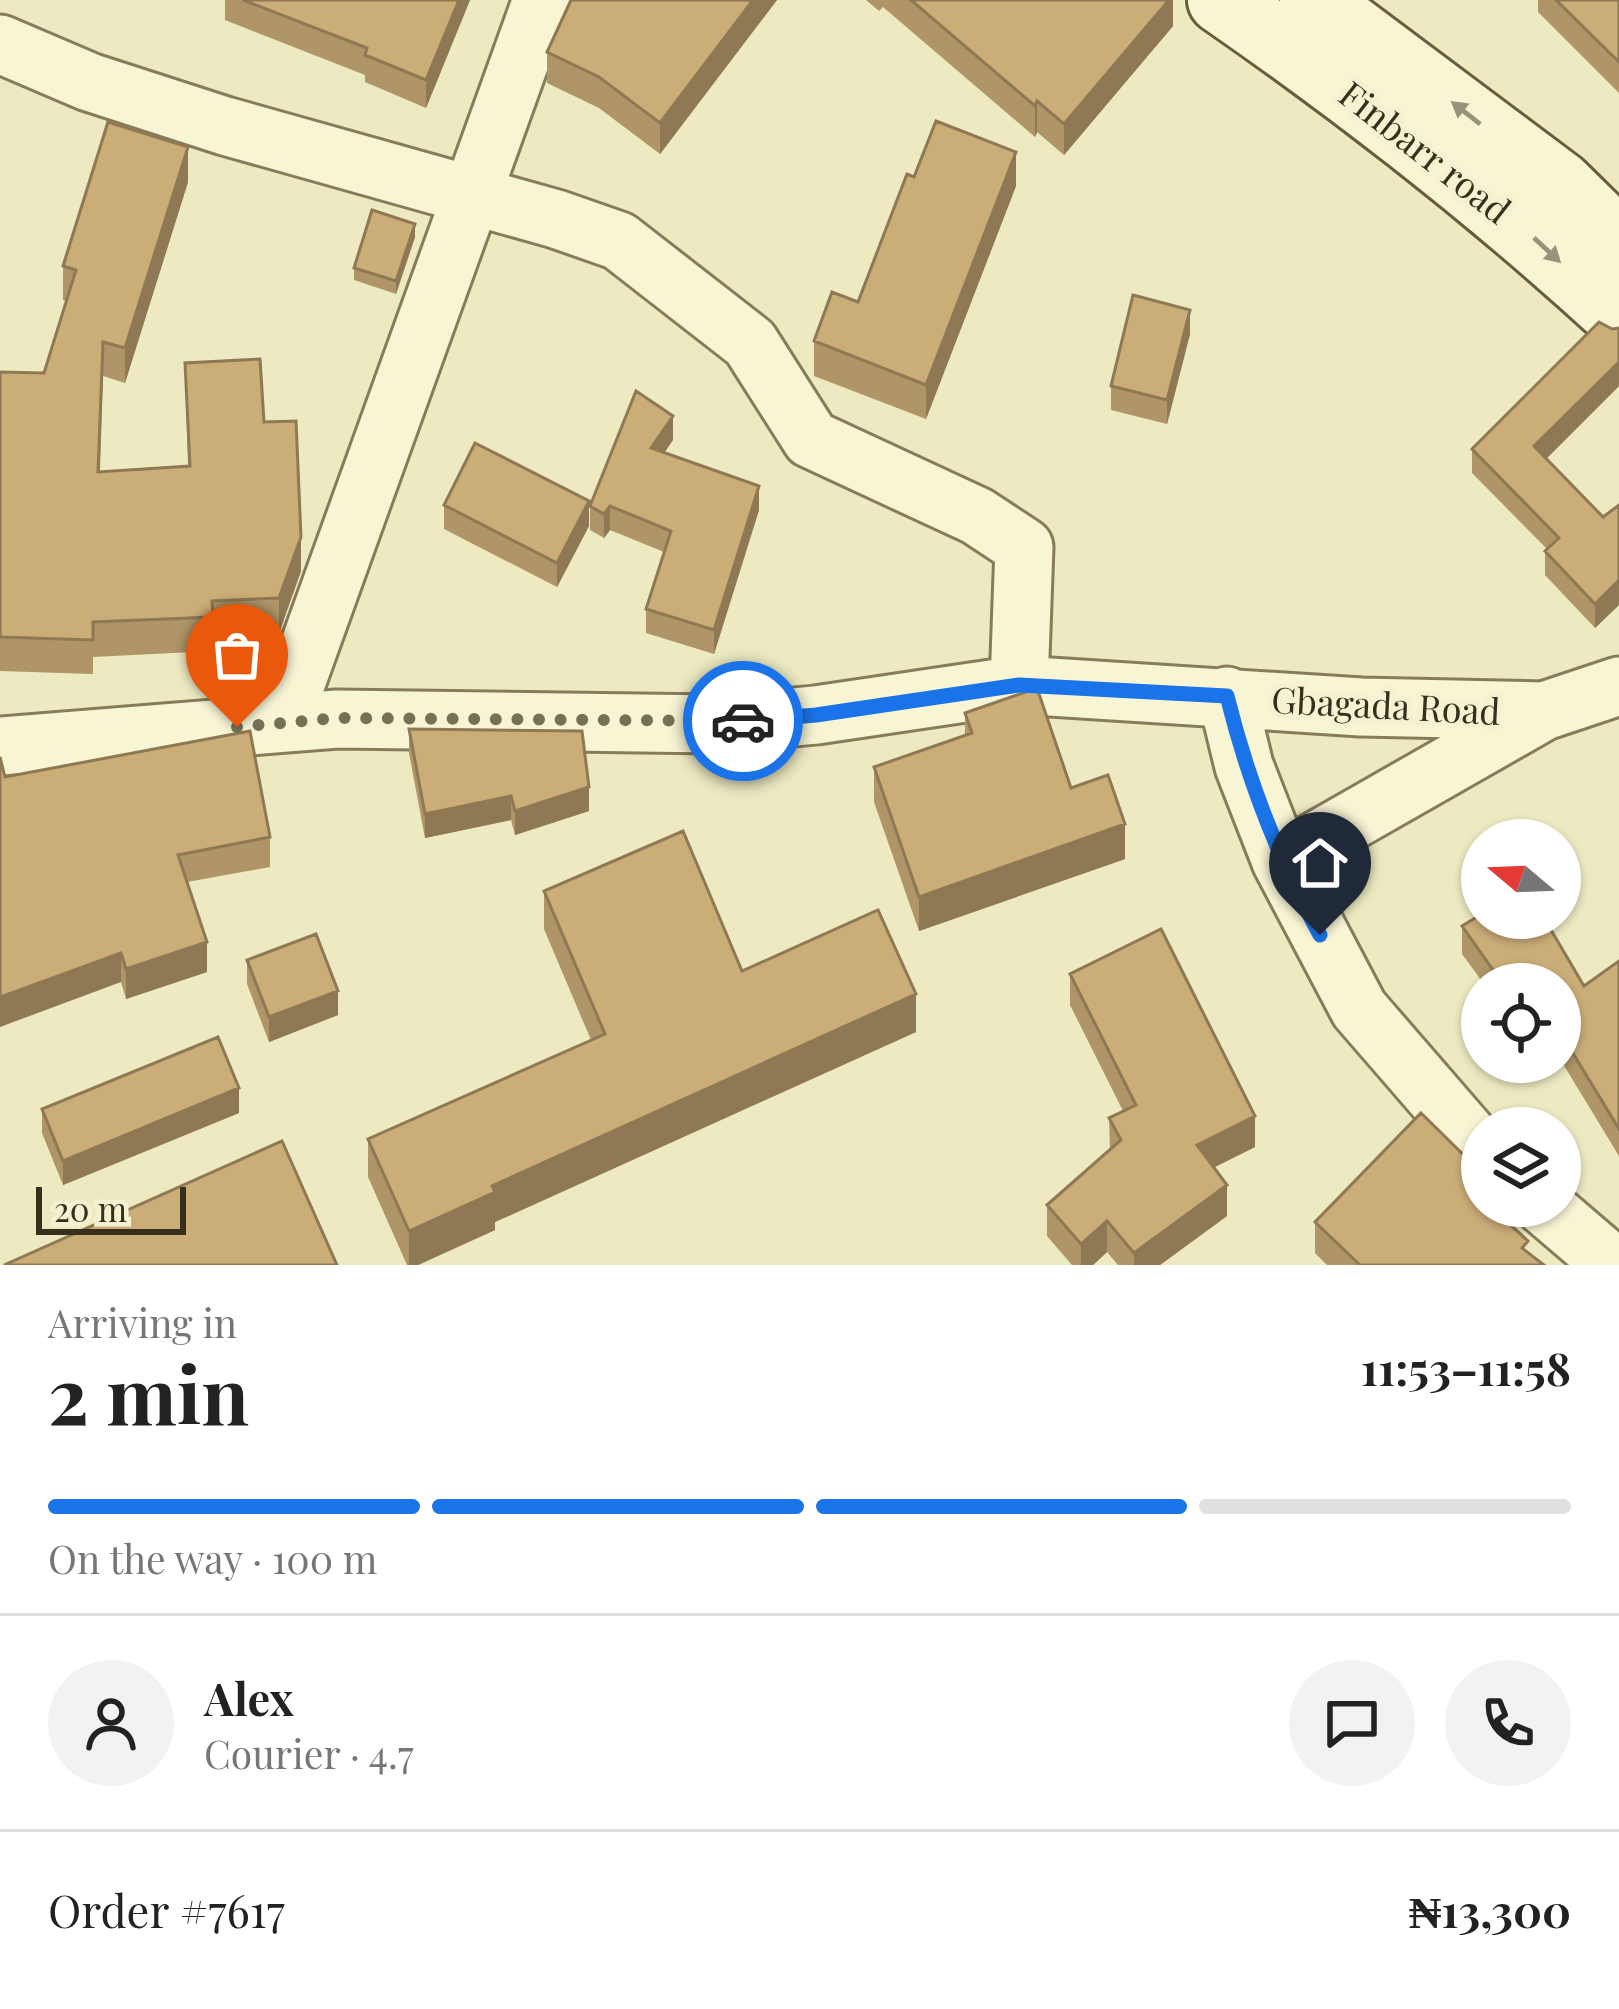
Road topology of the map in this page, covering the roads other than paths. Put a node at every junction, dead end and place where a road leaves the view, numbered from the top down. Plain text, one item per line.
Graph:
1 (542, 0) edge
2 (1221, 0) edge
3 (1313, 0) edge
4 (0, 44) edge
5 (474, 196) junction
6 (1619, 243) edge
7 (1619, 316) edge
8 (1019, 685) junction
9 (1619, 686) edge
10 (1227, 696) junction
11 (1544, 711) junction
12 (282, 722) junction
13 (0, 746) edge
14 (1281, 861) junction
15 (1461, 1127) edge
16 (1569, 1227) edge
17 (1613, 1265) edge

1 - 5 street
2 -> 7 main road, Finbarr road
6 -> 3 main road, Finbarr road
4 - 5 street
5 - 8 street
5 - 12 street
8 - 10 street, Gbagada Road
8 - 12 street, Gbagada Road
9 - 11 street, Gbagada Road
10 - 11 street, Gbagada Road
10 - 14 street
11 - 14 street
12 - 13 street, Gbagada Road
14 - 15 street
16 - 17 street

